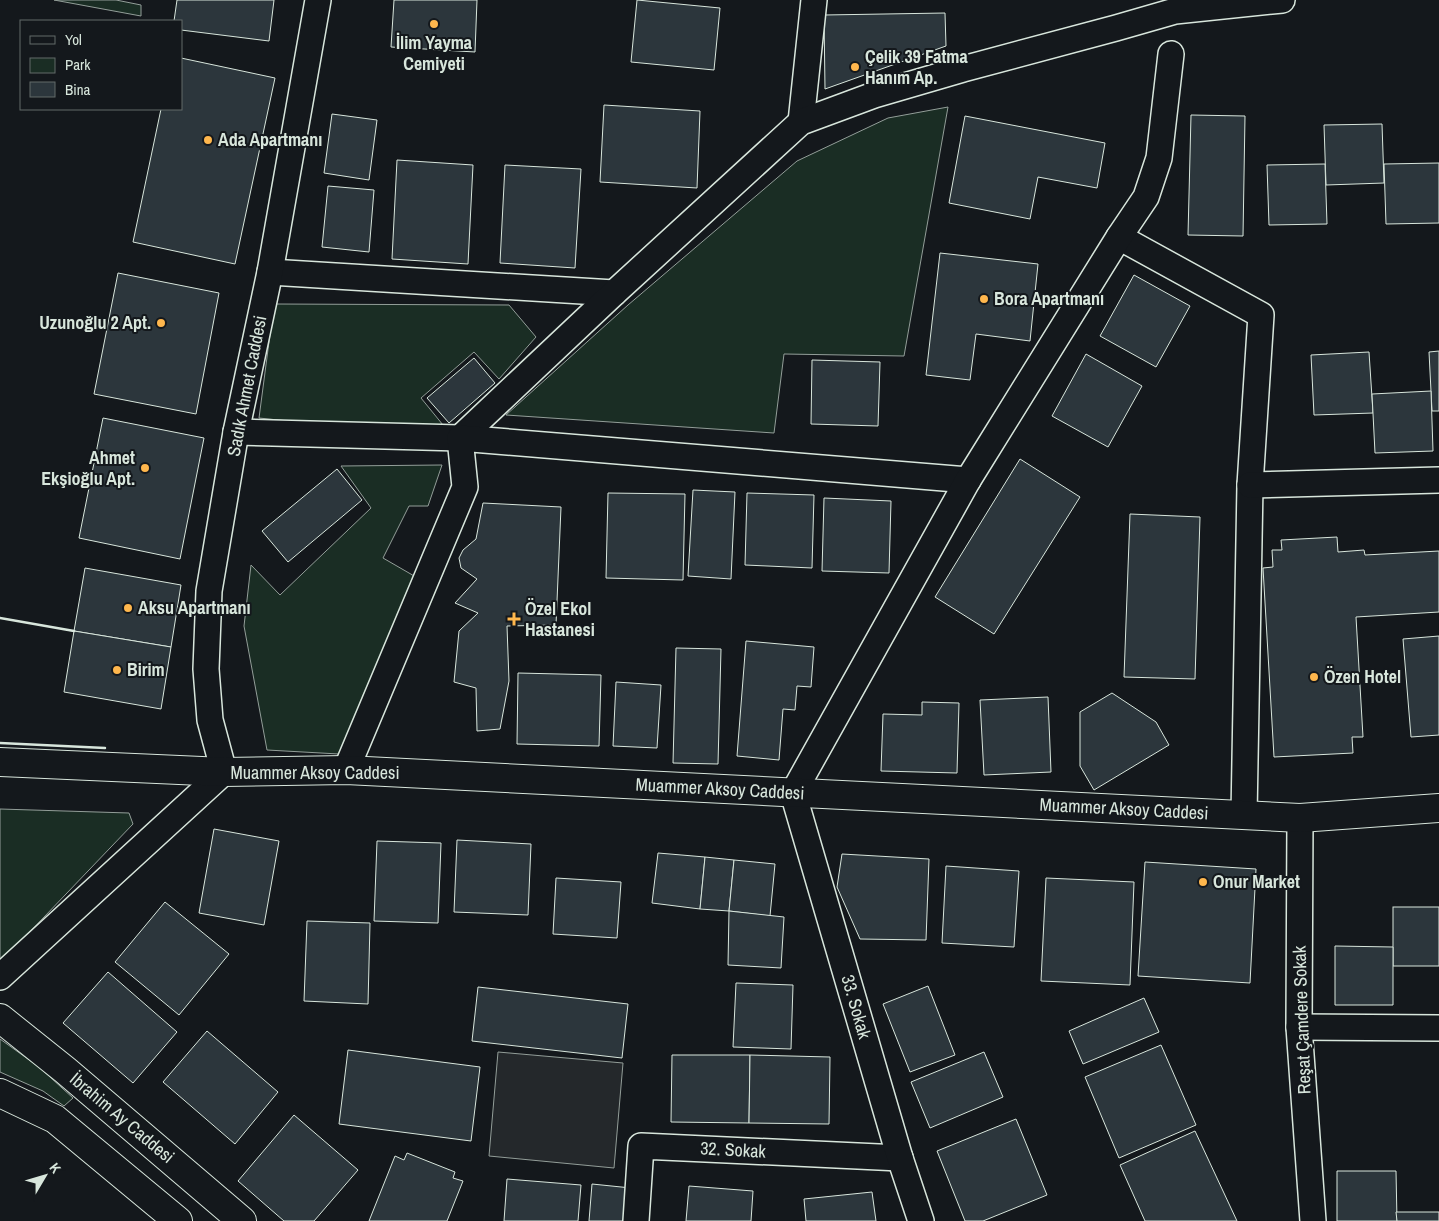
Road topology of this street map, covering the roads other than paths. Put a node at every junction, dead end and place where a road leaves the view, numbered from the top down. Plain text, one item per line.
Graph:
1 (318, 0) edge
2 (814, 0) edge
3 (1282, 0) edge
4 (1173, 4) edge
5 (1171, 54) dead end
6 (801, 122) junction
7 (1119, 236) junction
8 (270, 272) junction
9 (614, 293) junction
10 (236, 432) junction
11 (460, 438) junction
12 (968, 480) junction
13 (1439, 480) edge
14 (1250, 485) junction
15 (0, 762) edge
16 (346, 770) junction
17 (224, 772) junction
18 (794, 793) junction
19 (1439, 808) edge
20 (1244, 815) junction
21 (1300, 818) junction
22 (0, 977) edge
23 (0, 1018) edge
24 (1299, 1027) junction
25 (1439, 1028) edge
26 (0, 1093) edge
27 (900, 1158) junction
28 (178, 1221) edge
29 (242, 1221) edge
30 (636, 1221) edge
31 (921, 1221) edge
32 (1313, 1221) edge

1 - 8 street, Sadık Ahmet Caddesi
2 - 6 street
3 - 4 street
4 - 6 street
5 - 7 street
6 - 9 street
7 - 12 street
7 - 14 street
8 - 9 street
8 - 10 street, Sadık Ahmet Caddesi
9 - 11 street
10 - 11 street
10 - 17 street, Sadık Ahmet Caddesi
11 - 12 street
11 - 16 street
12 - 18 street
13 - 14 street
14 - 20 street
15 - 17 main road, Muammer Aksoy Caddesi
16 - 17 main road, Muammer Aksoy Caddesi
16 - 18 main road, Muammer Aksoy Caddesi
17 - 22 street
18 - 20 main road, Muammer Aksoy Caddesi
18 - 27 street, 33. Sokak
19 - 21 main road, Muammer Aksoy Caddesi
20 - 21 main road, Muammer Aksoy Caddesi
21 - 24 street, Reşat Çamdere Sokak
23 - 29 main road, İbrahim Ay Caddesi
24 - 25 street
24 - 32 street, Reşat Çamdere Sokak
26 - 28 main road
27 - 30 street, 32. Sokak
27 - 31 street, 33. Sokak

